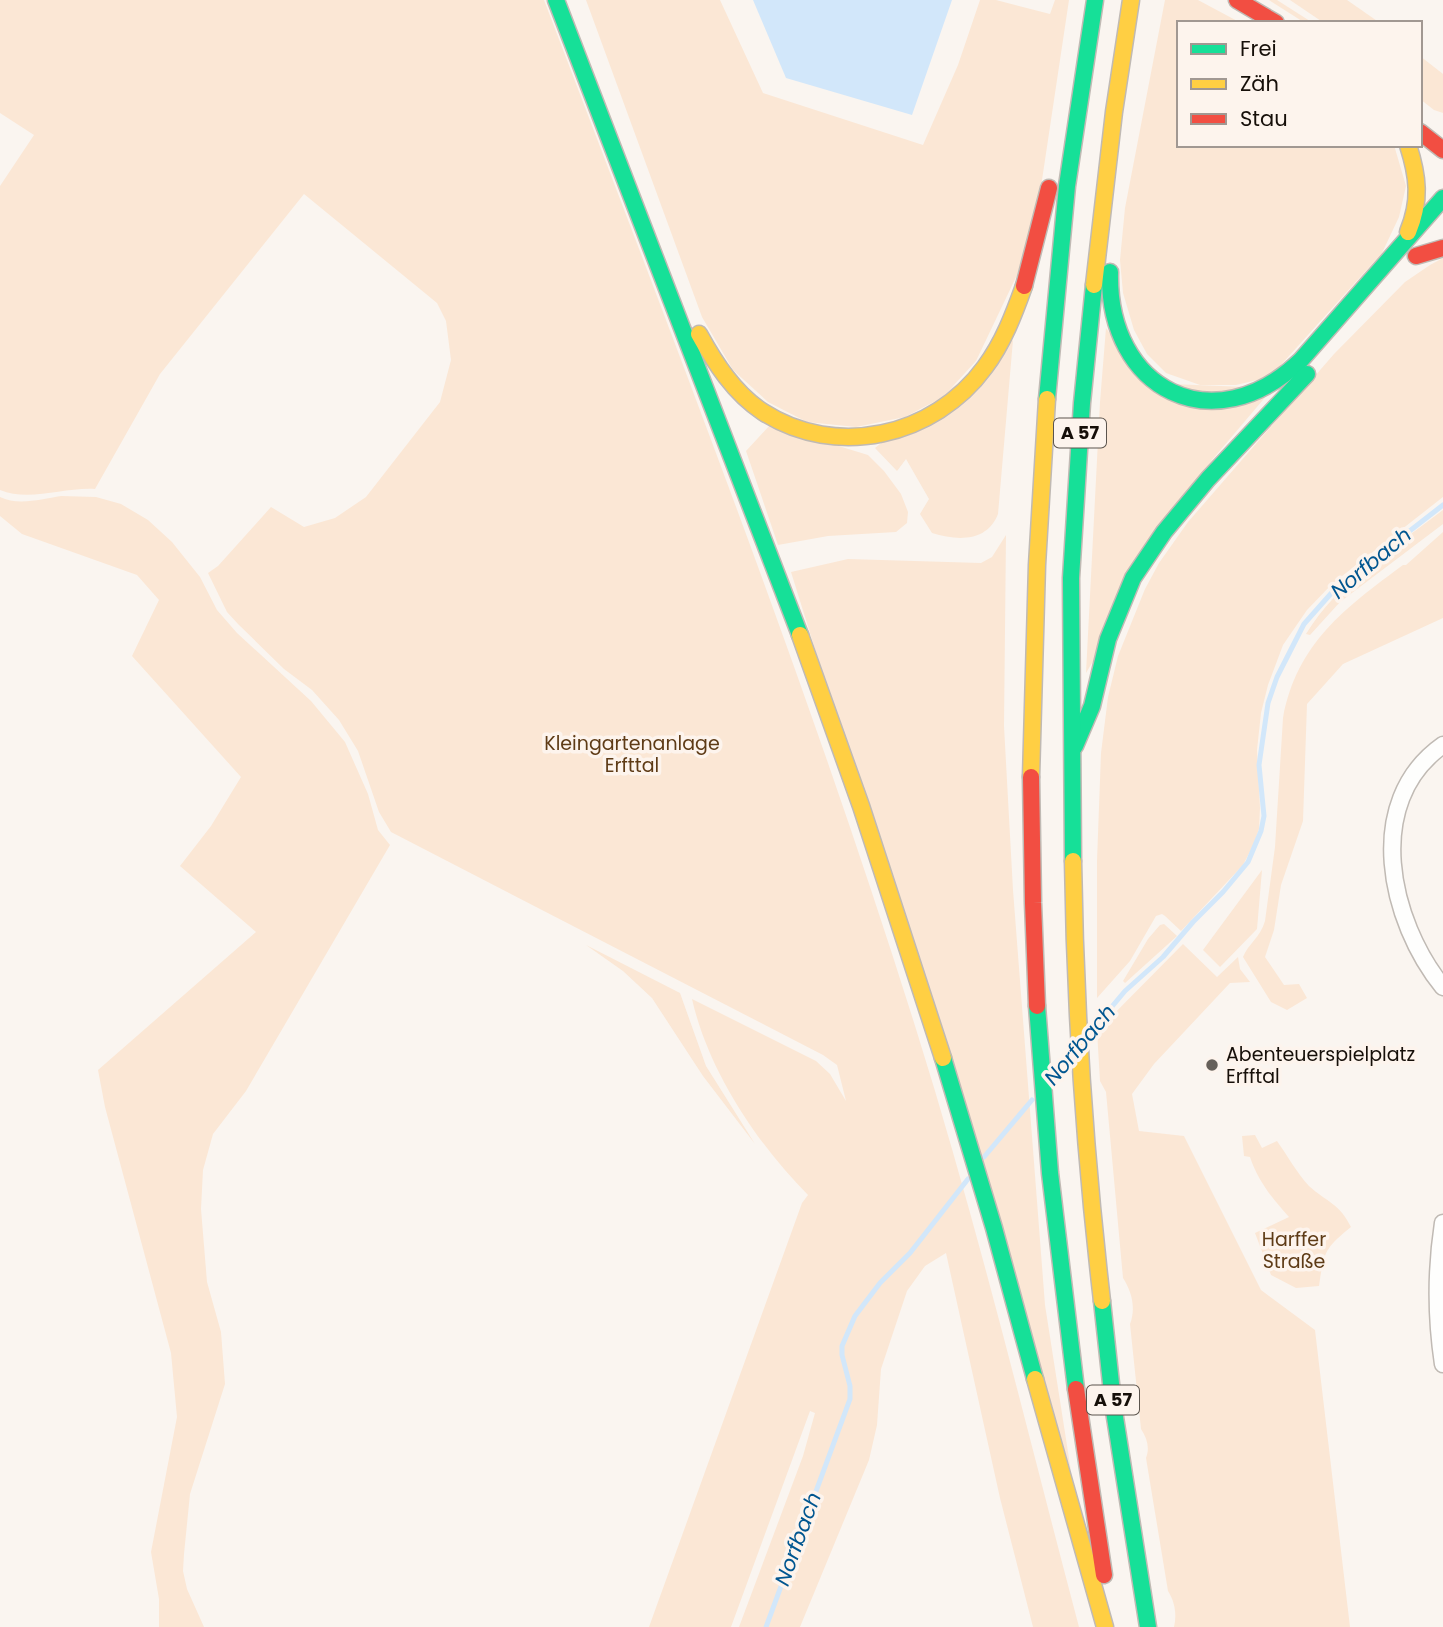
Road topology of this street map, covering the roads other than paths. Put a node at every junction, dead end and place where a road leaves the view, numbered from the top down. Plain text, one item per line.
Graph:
1 (556, 0) edge
2 (1095, 0) edge
3 (1131, 0) edge
4 (1237, 0) edge
5 (1273, 21) edge
6 (603, 77) dead end
7 (1081, 81) junction
8 (1114, 112) junction
9 (1422, 134) edge
10 (1409, 147) edge
11 (1443, 150) edge
12 (1443, 198) edge
13 (1443, 229) edge
14 (1443, 248) edge
15 (1406, 259) junction
16 (1363, 313) dead end
17 (1443, 745) edge
18 (1071, 756) junction
19 (1443, 987) edge
20 (1443, 1223) edge
21 (1440, 1283) edge
22 (1443, 1364) edge
23 (1105, 1627) edge
24 (1112, 1627) edge
25 (1148, 1627) edge

1 - 23 main road
2 - 7 main road, A 57
3 - 8 main road, A 57
4 - 5 main road
6 - 7 main road
7 - 24 main road, A 57
8 - 15 main road
8 - 18 main road, A 57
9 - 11 main road
10 - 15 main road
12 - 15 main road
13 - 15 main road
14 - 15 main road
16 - 18 main road
17 - 19 street
18 - 25 main road, A 57
20 - 21 street
21 - 22 street

